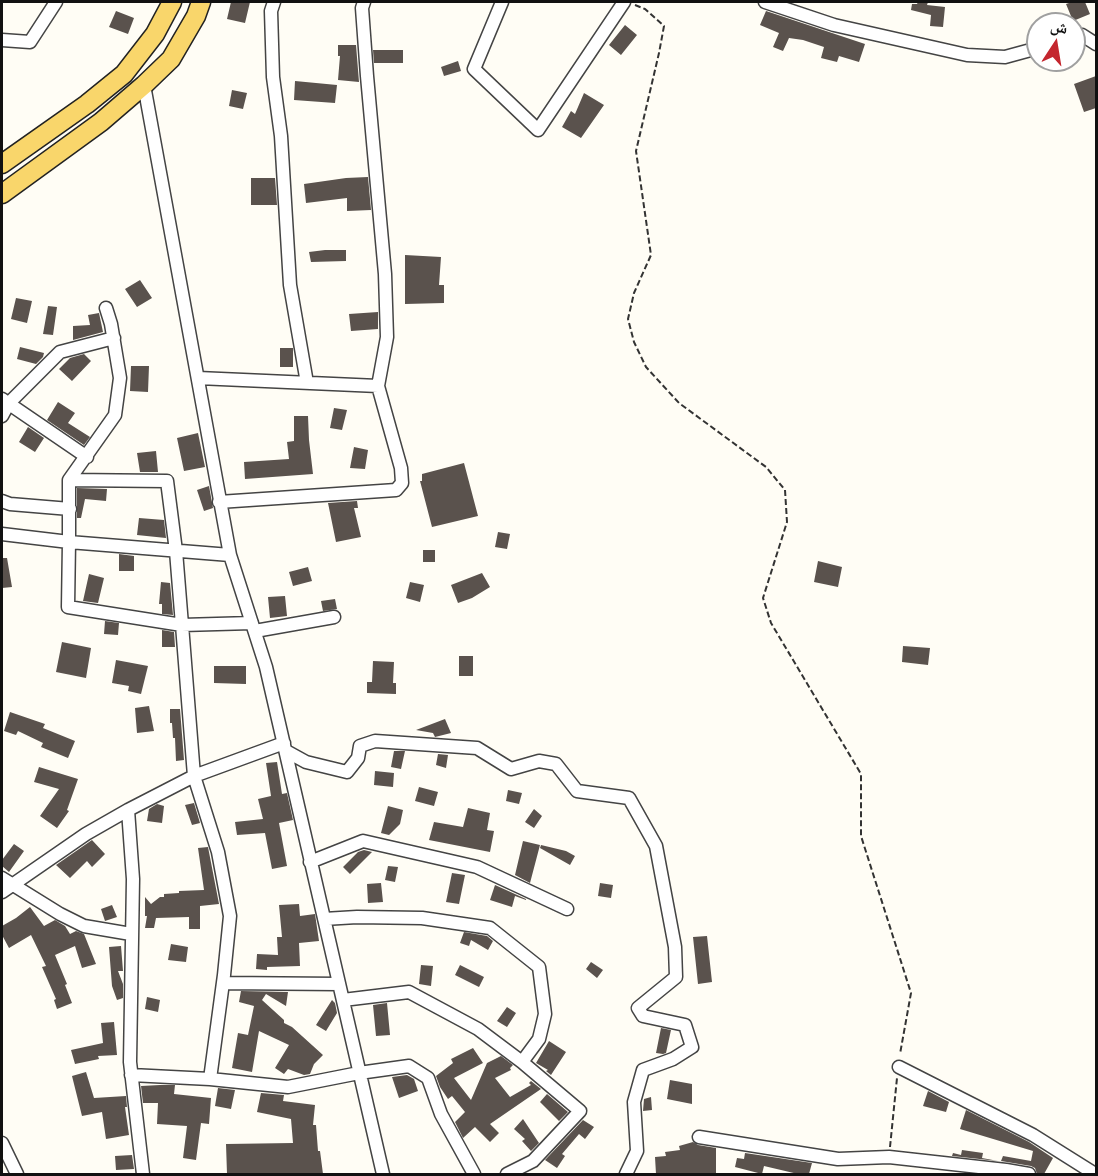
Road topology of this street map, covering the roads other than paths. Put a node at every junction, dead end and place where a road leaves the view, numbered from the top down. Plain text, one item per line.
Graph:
1 (56, 2) edge
2 (172, 2) edge
3 (201, 2) edge
4 (274, 2) edge
5 (364, 2) edge
6 (502, 2) edge
7 (625, 2) edge
8 (765, 2) edge
9 (2, 40) edge
10 (1026, 51) edge
11 (144, 85) junction
12 (2, 164) edge
13 (2, 194) edge
14 (106, 308) dead end
15 (114, 338) junction
16 (198, 378) junction
17 (307, 383) junction
18 (378, 386) junction
19 (5, 401) edge
20 (2, 416) edge
21 (87, 457) junction
22 (69, 480) junction
23 (2, 501) edge
24 (219, 502) junction
25 (70, 509) junction
26 (2, 534) edge
27 (69, 542) junction
28 (176, 551) junction
29 (230, 555) junction
30 (334, 617) dead end
31 (182, 625) junction
32 (254, 627) junction
33 (285, 747) junction
34 (194, 776) junction
35 (128, 810) junction
36 (310, 862) junction
37 (7, 881) edge
38 (2, 892) edge
39 (567, 909) dead end
40 (324, 919) junction
41 (131, 934) junction
42 (223, 983) junction
43 (339, 984) junction
44 (343, 999) junction
45 (522, 1062) junction
46 (898, 1067) road end
47 (359, 1073) junction
48 (131, 1075) junction
49 (210, 1079) junction
50 (699, 1137) dead end
51 (2, 1143) edge
52 (17, 1174) edge
53 (143, 1174) edge
54 (383, 1174) edge
55 (474, 1174) edge
56 (507, 1174) edge
57 (626, 1174) edge
58 (1029, 1174) edge
59 (1095, 1174) edge

1 - 9 street
2 - 12 main road
3 - 11 main road
4 - 17 street
5 - 18 street
6 - 7 street
8 - 10 street
11 - 13 main road
11 - 16 street
14 - 15 street
15 - 19 street
15 - 21 street
16 - 17 street
16 - 24 street
17 - 18 street
18 - 24 street
19 - 20 street
19 - 21 street
21 - 22 street
22 - 25 street
22 - 28 street
23 - 25 street
24 - 29 street
25 - 27 street
26 - 27 street
27 - 28 street
27 - 31 street
28 - 29 street
28 - 31 street
29 - 32 street
30 - 32 street
31 - 32 street
31 - 34 street
32 - 33 street
33 - 34 street
33 - 36 street
33 - 57 street
34 - 35 street
34 - 42 street
35 - 37 street
35 - 41 street
36 - 39 street
36 - 40 street
37 - 38 street
37 - 41 street
40 - 43 street
40 - 45 street
41 - 48 street
42 - 43 street
42 - 49 street
43 - 44 street
44 - 45 street
44 - 47 street
45 - 56 street
46 - 59 street
47 - 49 street
47 - 54 street
47 - 55 street
48 - 49 street
48 - 53 street
50 - 58 street
51 - 52 street

